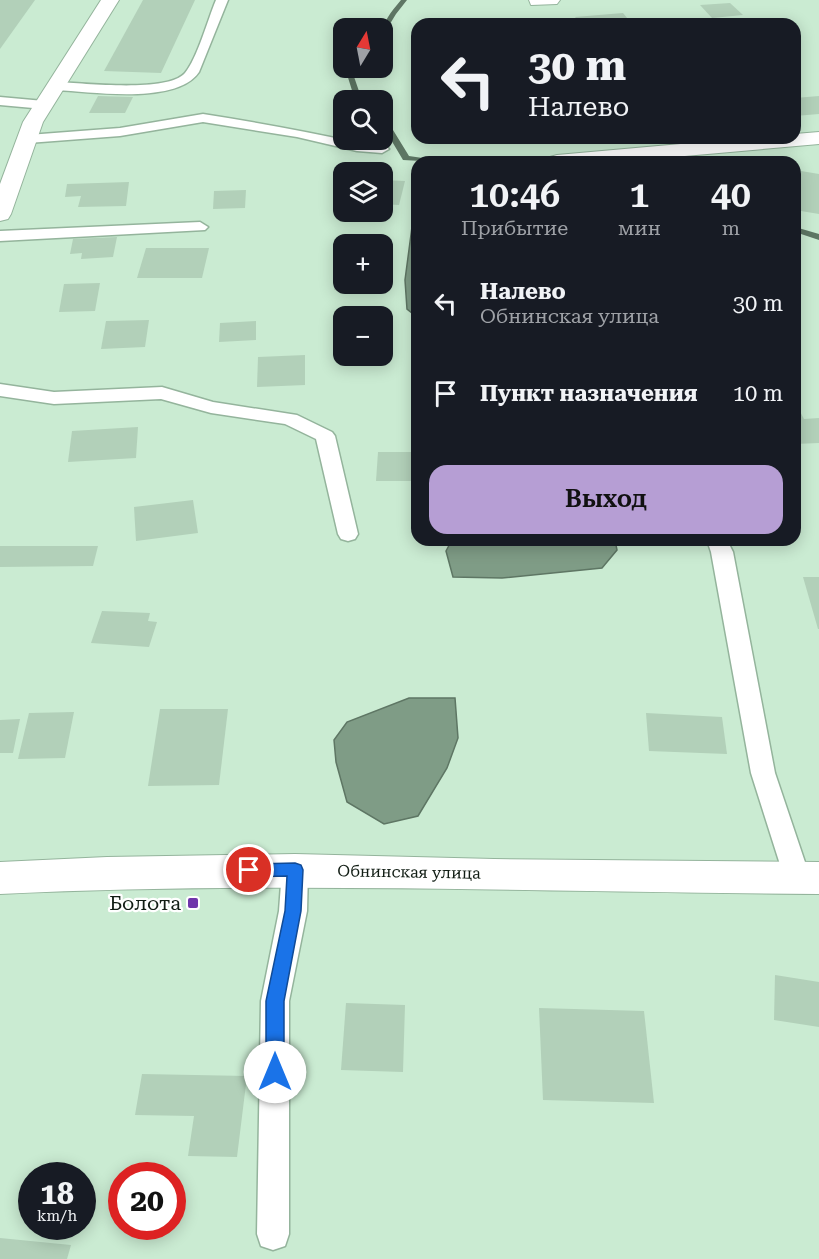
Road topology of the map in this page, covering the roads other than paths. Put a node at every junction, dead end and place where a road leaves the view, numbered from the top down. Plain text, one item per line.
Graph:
1 (110, 0) edge
2 (222, 0) edge
3 (57, 86) junction
4 (0, 101) edge
5 (44, 105) junction
6 (819, 138) edge
7 (27, 139) junction
8 (801, 140) edge
9 (333, 141) edge
10 (751, 144) edge
11 (614, 156) edge
12 (0, 214) edge
13 (200, 227) dead end
14 (0, 236) edge
15 (0, 390) edge
16 (348, 534) dead end
17 (720, 546) edge
18 (295, 870) junction
19 (808, 877) edge
20 (0, 878) edge
21 (273, 1234) dead end

1 - 3 street
2 - 3 lane
3 - 5 street
4 - 5 lane
5 - 7 street
6 - 8 street
7 - 9 lane
7 - 12 street
10 - 11 street
13 - 14 lane
15 - 16 lane
17 - 19 lane
18 - 19 street, Обнинская улица
18 - 20 street, Обнинская улица
18 - 21 lane

